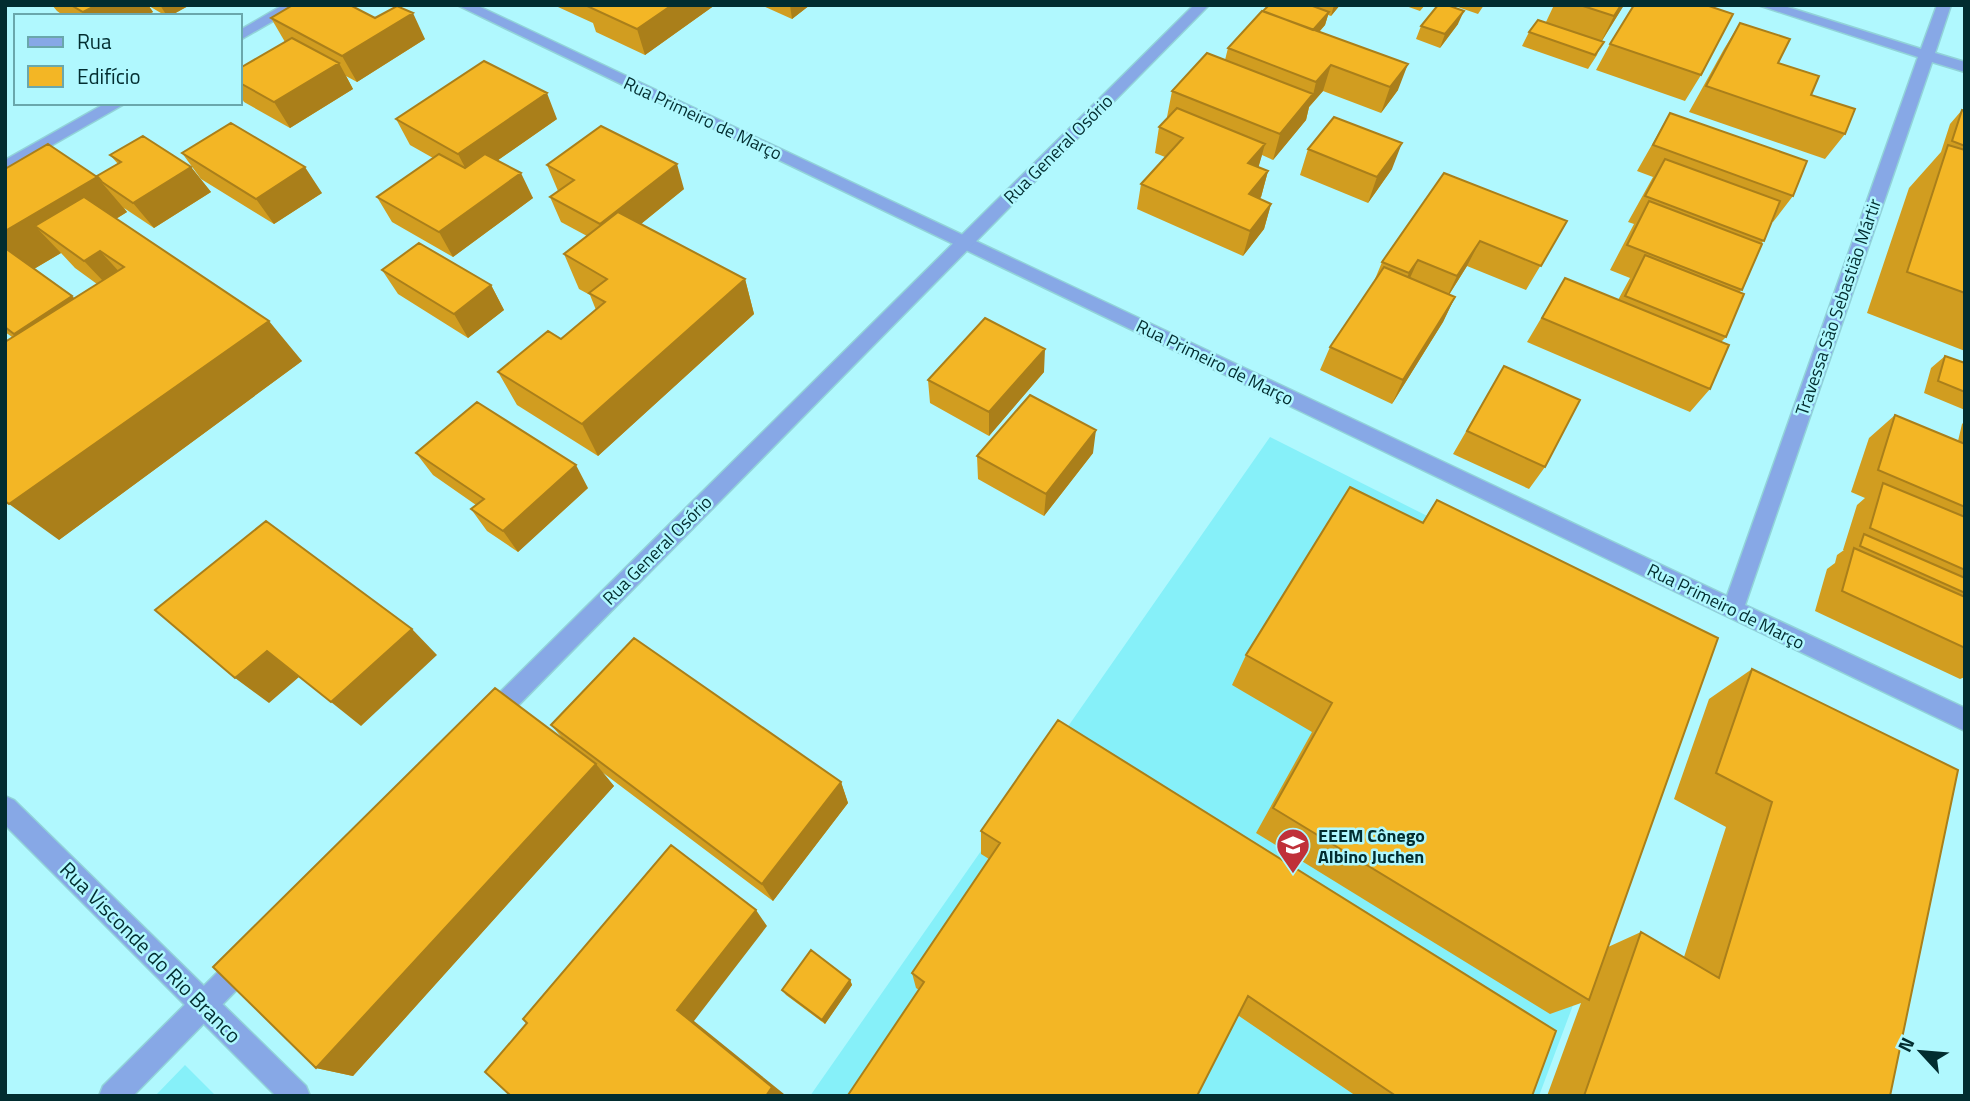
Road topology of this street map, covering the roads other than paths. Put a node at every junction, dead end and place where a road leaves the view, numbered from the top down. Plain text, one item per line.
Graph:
1 (294, 5) edge
2 (464, 5) edge
3 (1202, 5) edge
4 (1765, 5) edge
5 (1944, 5) edge
6 (242, 35) edge
7 (1926, 55) junction
8 (1965, 67) edge
9 (114, 105) edge
10 (5, 167) edge
11 (965, 242) junction
12 (1733, 610) junction
13 (1965, 720) edge
14 (471, 737) edge
15 (5, 808) edge
16 (263, 945) edge
17 (204, 1004) junction
18 (113, 1096) edge
19 (296, 1096) edge

1 - 6 street
2 - 11 street, Rua Primeiro de Março
3 - 11 street, Rua General Osório
4 - 7 street
5 - 7 street, Travessa São Sebastião Mártir
7 - 8 street
7 - 12 street, Travessa São Sebastião Mártir
9 - 10 street
11 - 12 street, Rua Primeiro de Março
11 - 14 street, Rua General Osório
12 - 13 street, Rua Primeiro de Março
15 - 17 street, Rua Visconde do Rio Branco
16 - 17 street
17 - 18 street
17 - 19 street, Rua Visconde do Rio Branco

